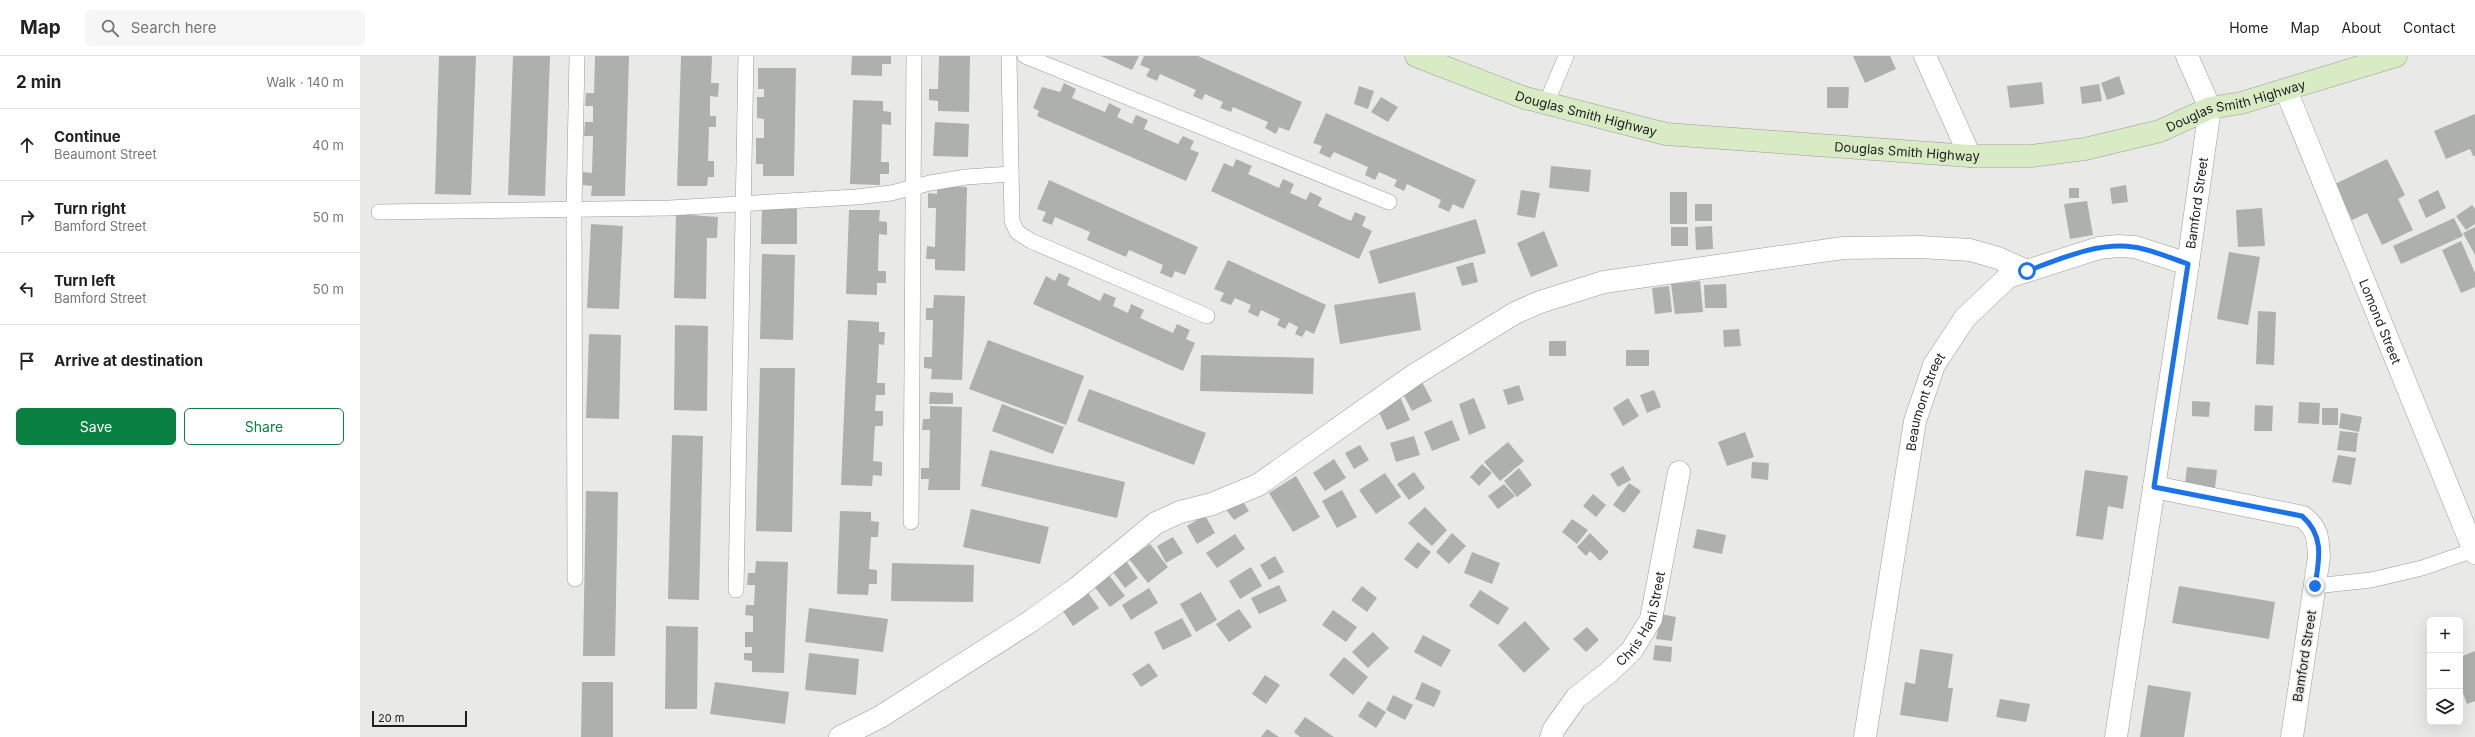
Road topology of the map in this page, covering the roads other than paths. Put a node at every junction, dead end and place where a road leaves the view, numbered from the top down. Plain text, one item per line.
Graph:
1 (577, 56) edge
2 (746, 56) edge
3 (914, 56) edge
4 (1009, 56) edge
5 (1026, 56) edge
6 (1416, 56) edge
7 (1566, 56) edge
8 (1925, 56) edge
9 (2187, 56) edge
10 (2396, 56) edge
11 (2286, 90) junction
12 (1546, 104) junction
13 (2210, 108) junction
14 (1970, 156) junction
15 (1011, 174) junction
16 (915, 187) junction
17 (745, 202) junction
18 (1389, 202) dead end
19 (574, 210) junction
20 (379, 212) dead end
21 (2188, 264) junction
22 (2027, 271) junction
23 (1207, 316) dead end
24 (1679, 472) dead end
25 (2154, 487) junction
26 (911, 522) dead end
27 (2475, 552) edge
28 (575, 579) dead end
29 (2315, 586) junction
30 (736, 590) dead end
31 (840, 737) edge
32 (1551, 737) edge
33 (1865, 737) edge
34 (2116, 737) edge
35 (2292, 737) edge

1 - 19 lane
2 - 17 lane
3 - 16 lane
4 - 15 lane
5 - 18 lane
6 - 12 street, Douglas Smith Highway
7 - 12 lane
8 - 14 street
9 - 13 street
10 - 11 street, Douglas Smith Highway
11 - 13 street, Douglas Smith Highway
11 - 27 street, Lomond Street
12 - 14 street, Douglas Smith Highway
13 - 14 street, Douglas Smith Highway
13 - 21 street, Bamford Street
15 - 16 lane
15 - 23 lane
16 - 17 lane
16 - 26 lane
17 - 19 lane
17 - 30 lane
19 - 20 lane
19 - 28 lane
21 - 22 street, Beaumont Street
21 - 25 street, Bamford Street
22 - 31 street
22 - 33 street, Beaumont Street
24 - 32 street, Chris Hani Street
25 - 29 street, Bamford Street
25 - 34 street, Bamford Street
27 - 29 lane
29 - 35 street, Bamford Street

